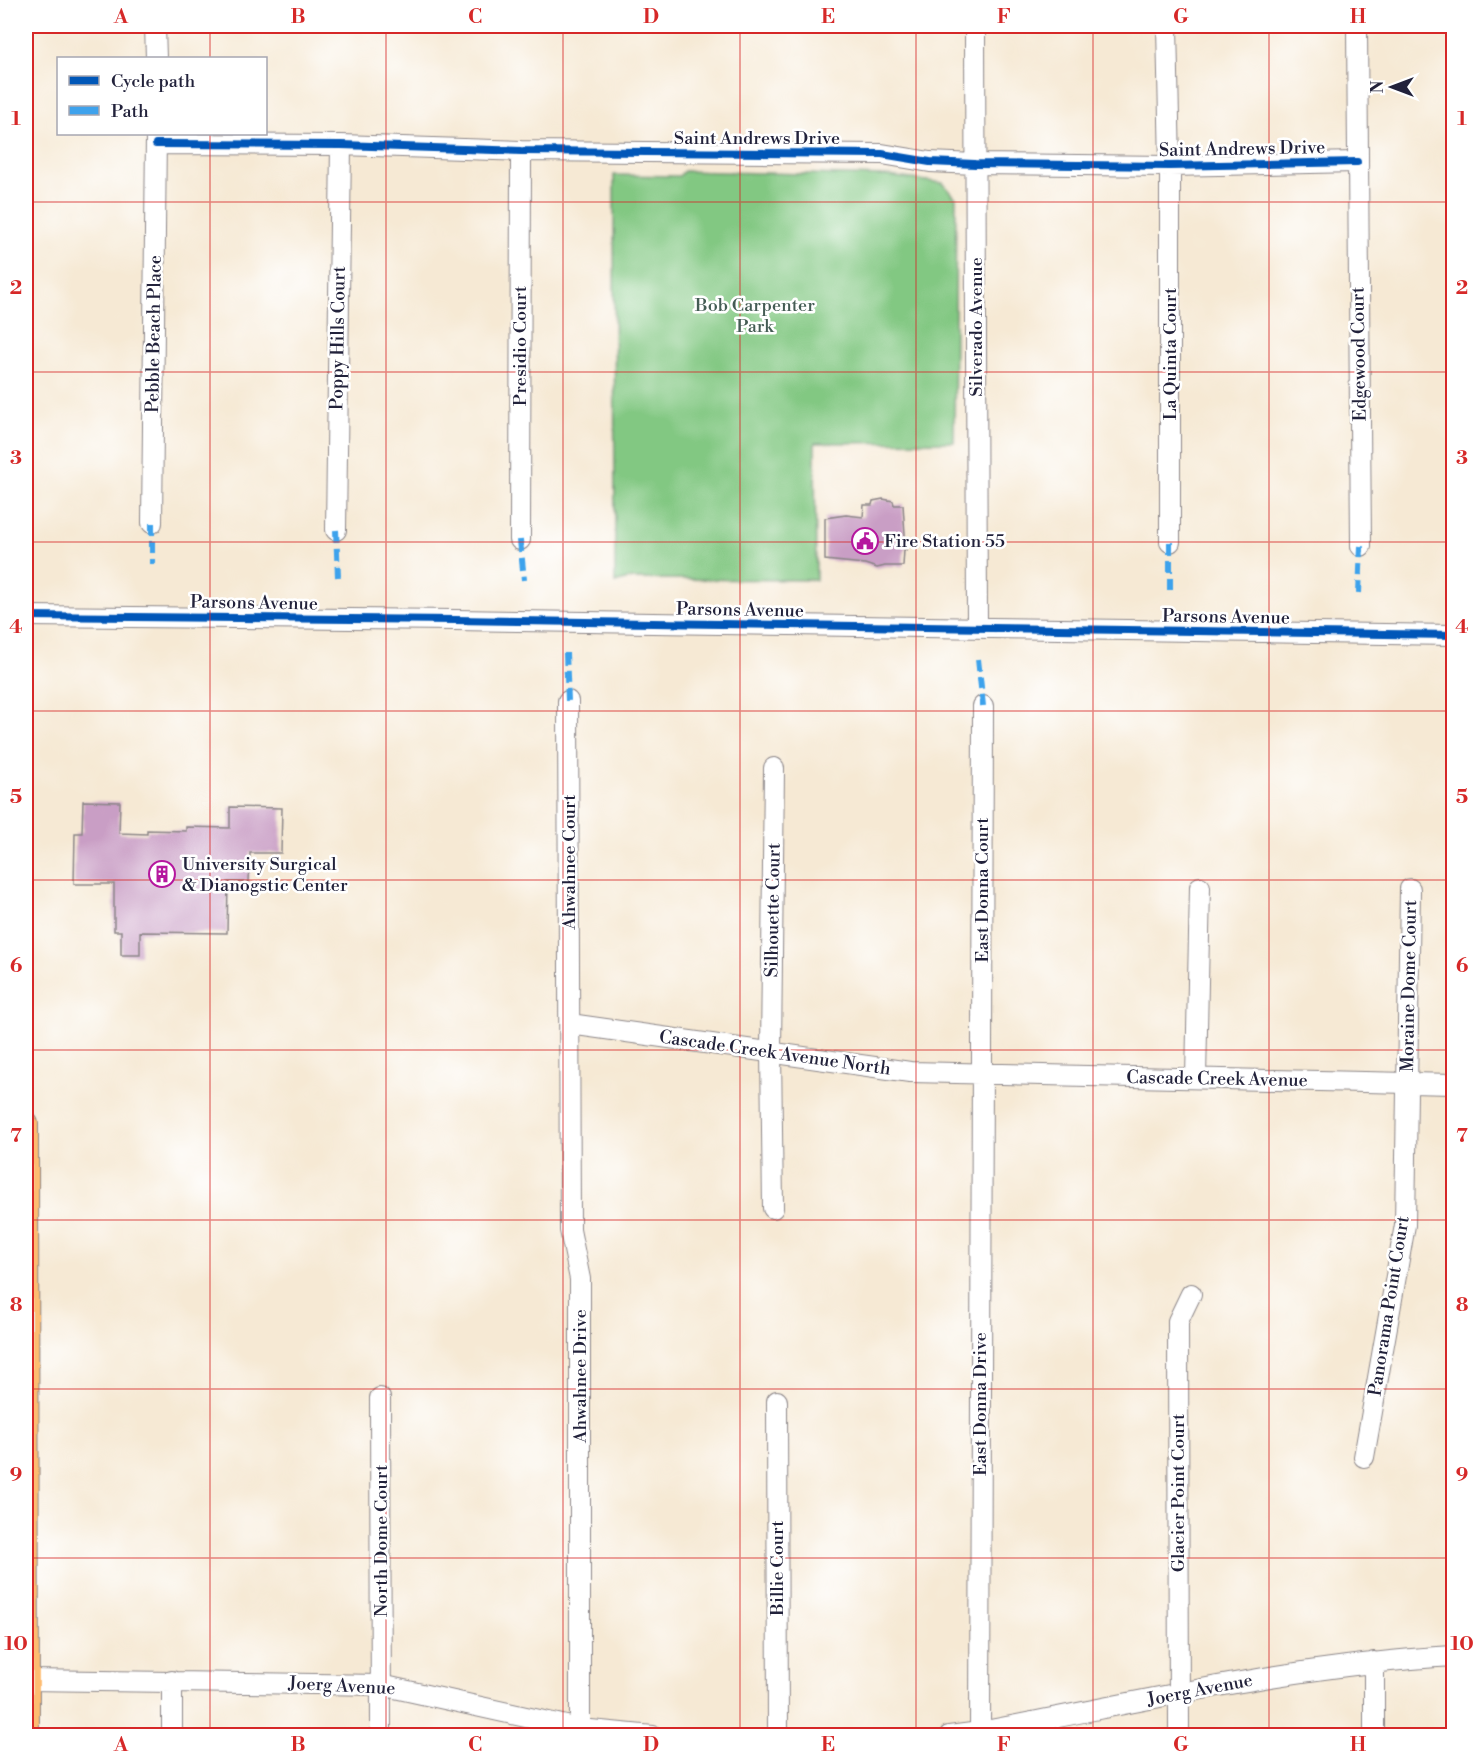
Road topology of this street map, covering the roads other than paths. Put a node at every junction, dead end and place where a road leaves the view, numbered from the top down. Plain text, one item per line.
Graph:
1 (155, 26) edge
2 (975, 26) edge
3 (1167, 26) edge
4 (1357, 26) edge
5 (156, 57) edge
6 (156, 139) edge
7 (340, 145) junction
8 (521, 151) junction
9 (1357, 162) junction
10 (975, 164) junction
11 (1170, 166) junction
12 (152, 523) dead end
13 (336, 530) dead end
14 (520, 540) dead end
15 (1170, 542) dead end
16 (1361, 546) dead end
17 (26, 616) edge
18 (977, 628) junction
19 (1454, 635) edge
20 (568, 701) dead end
21 (983, 706) dead end
22 (774, 768) dead end
23 (1200, 886) dead end
24 (1410, 890) dead end
25 (570, 1024) junction
26 (771, 1052) junction
27 (981, 1073) junction
28 (1196, 1078) junction
29 (1408, 1083) junction
30 (1454, 1084) edge
31 (26, 1124) edge
32 (773, 1208) dead end
33 (1191, 1293) dead end
34 (380, 1398) dead end
35 (777, 1401) dead end
36 (1364, 1457) dead end
37 (26, 1508) edge
38 (1454, 1656) edge
39 (1374, 1662) junction
40 (26, 1679) edge
41 (172, 1681) junction
42 (381, 1685) junction
43 (1179, 1695) junction
44 (580, 1732) edge
45 (980, 1734) edge
46 (27, 1736) edge
47 (172, 1736) edge
48 (381, 1736) edge
49 (653, 1736) edge
50 (778, 1736) edge
51 (949, 1736) edge
52 (1179, 1736) edge
53 (1374, 1736) edge

1 - 5 street
2 - 10 street, Silverado Avenue
3 - 11 street, La Quinta Court
4 - 9 street, Edgewood Court
6 - 7 street, Saint Andrews Drive
6 - 12 street, Pebble Beach Place
7 - 8 street, Saint Andrews Drive
7 - 13 street, Poppy Hills Court
8 - 10 street, Saint Andrews Drive
8 - 14 street, Presidio Court
9 - 11 street, Saint Andrews Drive
9 - 16 street, Edgewood Court
10 - 11 street, Saint Andrews Drive
10 - 18 street, Silverado Avenue
11 - 15 street, La Quinta Court
17 - 18 street, Parsons Avenue
18 - 19 street, Parsons Avenue
20 - 25 street, Ahwahnee Court
21 - 27 street, East Donna Court
22 - 26 street, Silhouette Court
23 - 28 street
24 - 29 street, Moraine Dome Court
25 - 26 street, Cascade Creek Avenue North
25 - 44 street, Ahwahnee Drive
26 - 27 street, Cascade Creek Avenue North
26 - 32 street, Silhouette Court
27 - 28 street, Cascade Creek Avenue
27 - 45 street, East Donna Drive
28 - 29 street, Cascade Creek Avenue
29 - 30 street, Cascade Creek Avenue
29 - 36 street, Panorama Point Court
31 - 37 main road
33 - 43 street, Glacier Point Court
34 - 42 street, North Dome Court
35 - 50 street, Billie Court
37 - 40 main road
38 - 39 street, Joerg Avenue
39 - 43 street, Joerg Avenue
39 - 53 street
40 - 41 street, Joerg Avenue
40 - 46 main road
41 - 42 street, Joerg Avenue
41 - 47 street
42 - 44 street, Joerg Avenue
42 - 48 street, North Dome Court
43 - 45 street, Joerg Avenue
43 - 52 street, Glacier Point Court
44 - 49 street, Joerg Avenue
45 - 51 street, Joerg Avenue

